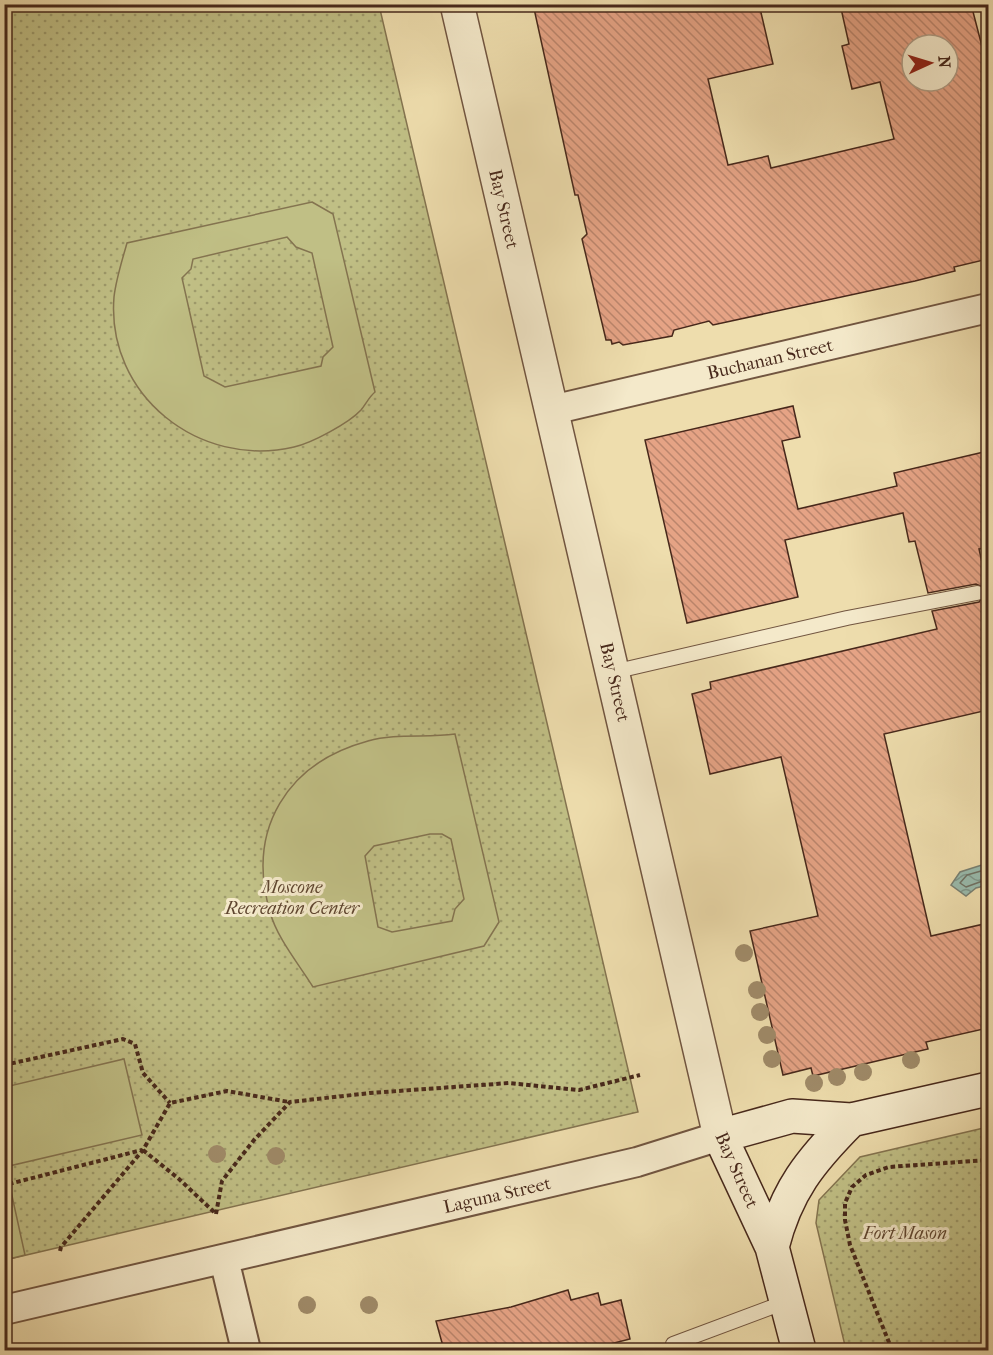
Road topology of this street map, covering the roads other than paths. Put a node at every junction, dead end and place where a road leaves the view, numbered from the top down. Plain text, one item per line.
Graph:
1 (457, 4) edge
2 (988, 308) edge
3 (552, 410) junction
4 (977, 593) dead end
5 (613, 672) junction
6 (988, 1089) edge
7 (851, 1120) junction
8 (720, 1136) junction
9 (772, 1247) junction
10 (224, 1259) junction
11 (788, 1301) junction
12 (4, 1310) edge
13 (673, 1344) dead end
14 (246, 1350) edge
15 (799, 1350) edge

1 - 3 street, Bay Street
2 - 3 street, Buchanan Street
3 - 5 street, Bay Street
4 - 5 lane
5 - 8 street, Bay Street
6 - 7 street, Laguna Street
7 - 8 street, Laguna Street
7 - 9 street
8 - 9 street, Bay Street
8 - 10 street, Laguna Street
9 - 11 street, Bay Street
10 - 12 street, Laguna Street
10 - 14 street
11 - 13 lane
11 - 15 street, Bay Street

